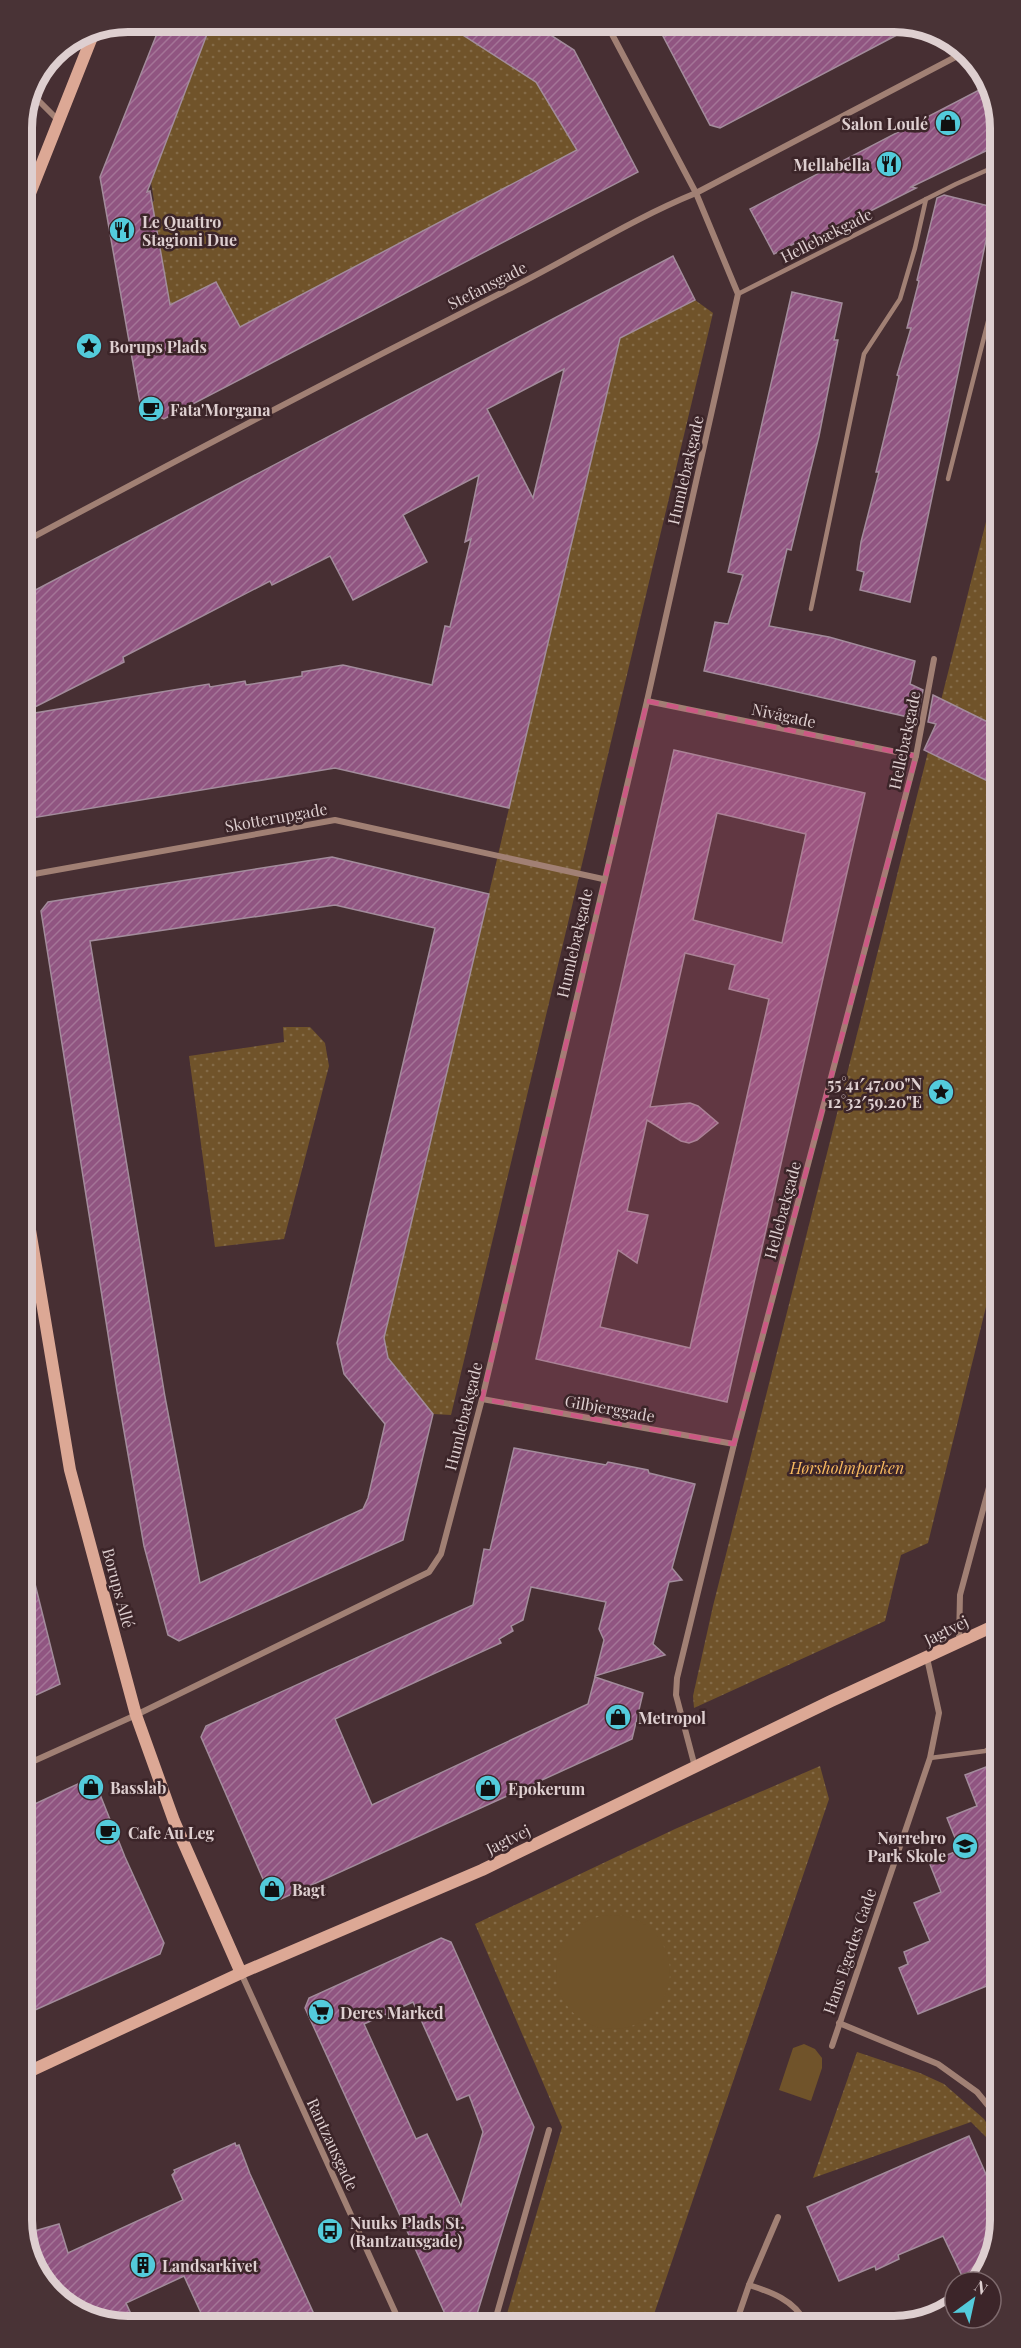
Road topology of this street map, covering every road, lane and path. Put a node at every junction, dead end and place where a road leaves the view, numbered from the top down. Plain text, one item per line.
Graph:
1 (611, 32) edge
2 (91, 39) edge
3 (957, 56) edge
4 (37, 98) edge
5 (59, 120) junction
6 (990, 169) edge
7 (32, 188) edge
8 (696, 193) junction
9 (926, 199) junction
10 (738, 294) junction
11 (990, 314) edge
12 (948, 479) dead end
13 (32, 538) edge
14 (811, 609) dead end
15 (934, 658) dead end
16 (646, 701) junction
17 (916, 756) junction
18 (32, 874) edge
19 (603, 879) junction
20 (32, 1242) edge
21 (482, 1399) junction
22 (734, 1444) junction
23 (990, 1484) edge
24 (990, 1627) edge
25 (959, 1641) junction
26 (927, 1658) junction
27 (136, 1715) junction
28 (990, 1747) edge
29 (930, 1758) junction
30 (32, 1762) edge
31 (695, 1768) junction
32 (241, 1974) junction
33 (839, 2023) junction
34 (832, 2046) dead end
35 (32, 2070) edge
36 (990, 2107) edge
37 (549, 2130) dead end
38 (778, 2217) dead end
39 (749, 2285) junction
40 (397, 2316) edge
41 (496, 2316) edge
42 (738, 2316) edge
43 (802, 2316) edge

1 - 8 street
2 - 5 street
3 - 8 street, Stefansgade
4 - 5 street
5 - 7 street
6 - 9 lane, Hellebækgade
8 - 10 street
8 - 13 street, Stefansgade
9 - 10 lane, Hellebækgade
9 - 14 lane
10 - 16 street, Humlebækgade
11 - 12 lane
15 - 17 street, Hellebækgade
16 - 17 street, Nivågade
16 - 19 street, Humlebækgade
17 - 22 street, Hellebækgade
18 - 19 street, Skotterupgade
19 - 21 street, Humlebækgade
20 - 27 street, Borups Allé
21 - 22 street, Gilbjerggade
21 - 27 street, Humlebækgade
22 - 31 street, Hellebækgade
23 - 25 street
24 - 25 street, Jagtvej
25 - 26 street, Jagtvej
26 - 29 street, Hans Egedes Gade
26 - 31 street, Jagtvej
27 - 30 street, Humlebækgade
27 - 32 street, Borups Allé
28 - 29 lane
29 - 33 street, Hans Egedes Gade
31 - 32 street, Jagtvej
32 - 35 street, Jagtvej
32 - 40 street, Rantzausgade
33 - 34 street, Hans Egedes Gade
33 - 36 street
37 - 41 street
38 - 39 street
39 - 42 street
39 - 43 street

